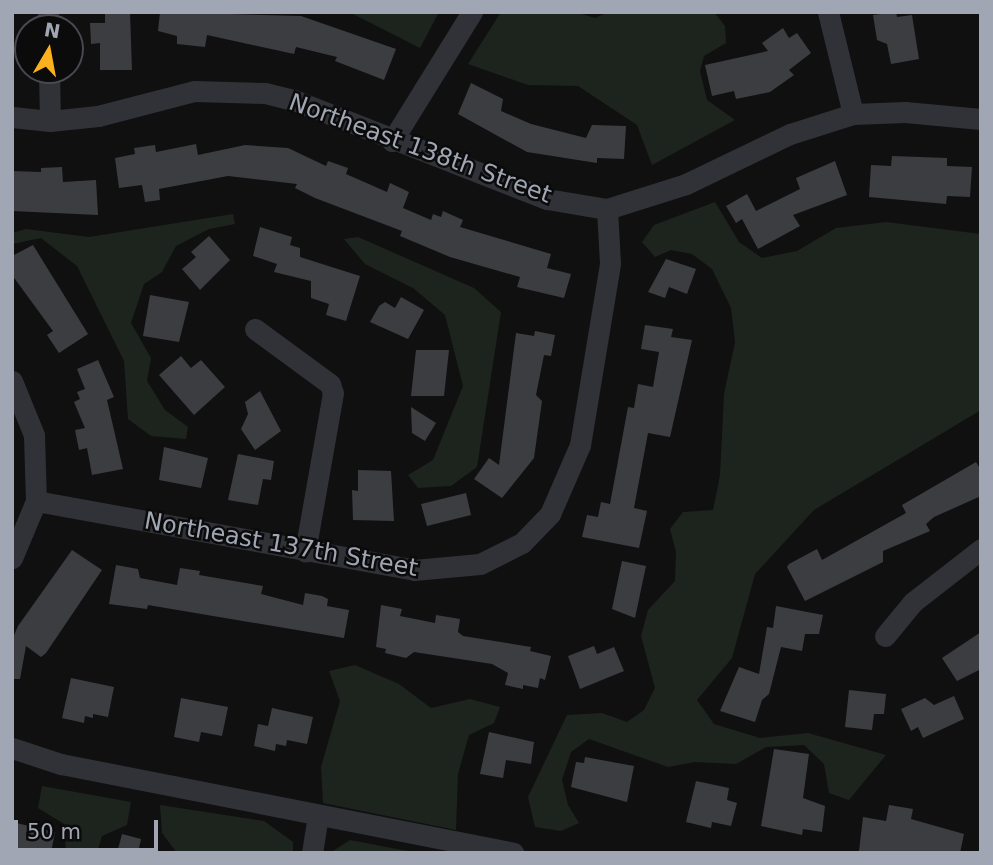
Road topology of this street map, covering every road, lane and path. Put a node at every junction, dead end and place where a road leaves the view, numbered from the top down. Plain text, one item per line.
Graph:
1 (472, 12) edge
2 (828, 12) edge
3 (49, 84) edge
4 (853, 114) junction
5 (12, 117) edge
6 (981, 119) edge
7 (50, 121) junction
8 (392, 141) junction
9 (607, 209) junction
10 (255, 329) dead end
11 (12, 381) edge
12 (36, 501) junction
13 (981, 549) edge
14 (305, 552) junction
15 (12, 558) edge
16 (885, 636) dead end
17 (12, 748) edge
18 (318, 817) junction
19 (312, 853) edge
20 (513, 853) edge

1 - 8 street
2 - 4 street
3 - 7 street
4 - 6 street, Northeast 138th Street
4 - 9 street, Northeast 138th Street
5 - 7 street, Northeast 138th Street
7 - 8 street, Northeast 138th Street
8 - 9 street, Northeast 138th Street
9 - 14 street, Northeast 137th Street
10 - 14 street
11 - 12 street
12 - 14 street, Northeast 137th Street
12 - 15 street
13 - 16 street
17 - 18 street
18 - 19 street
18 - 20 street

